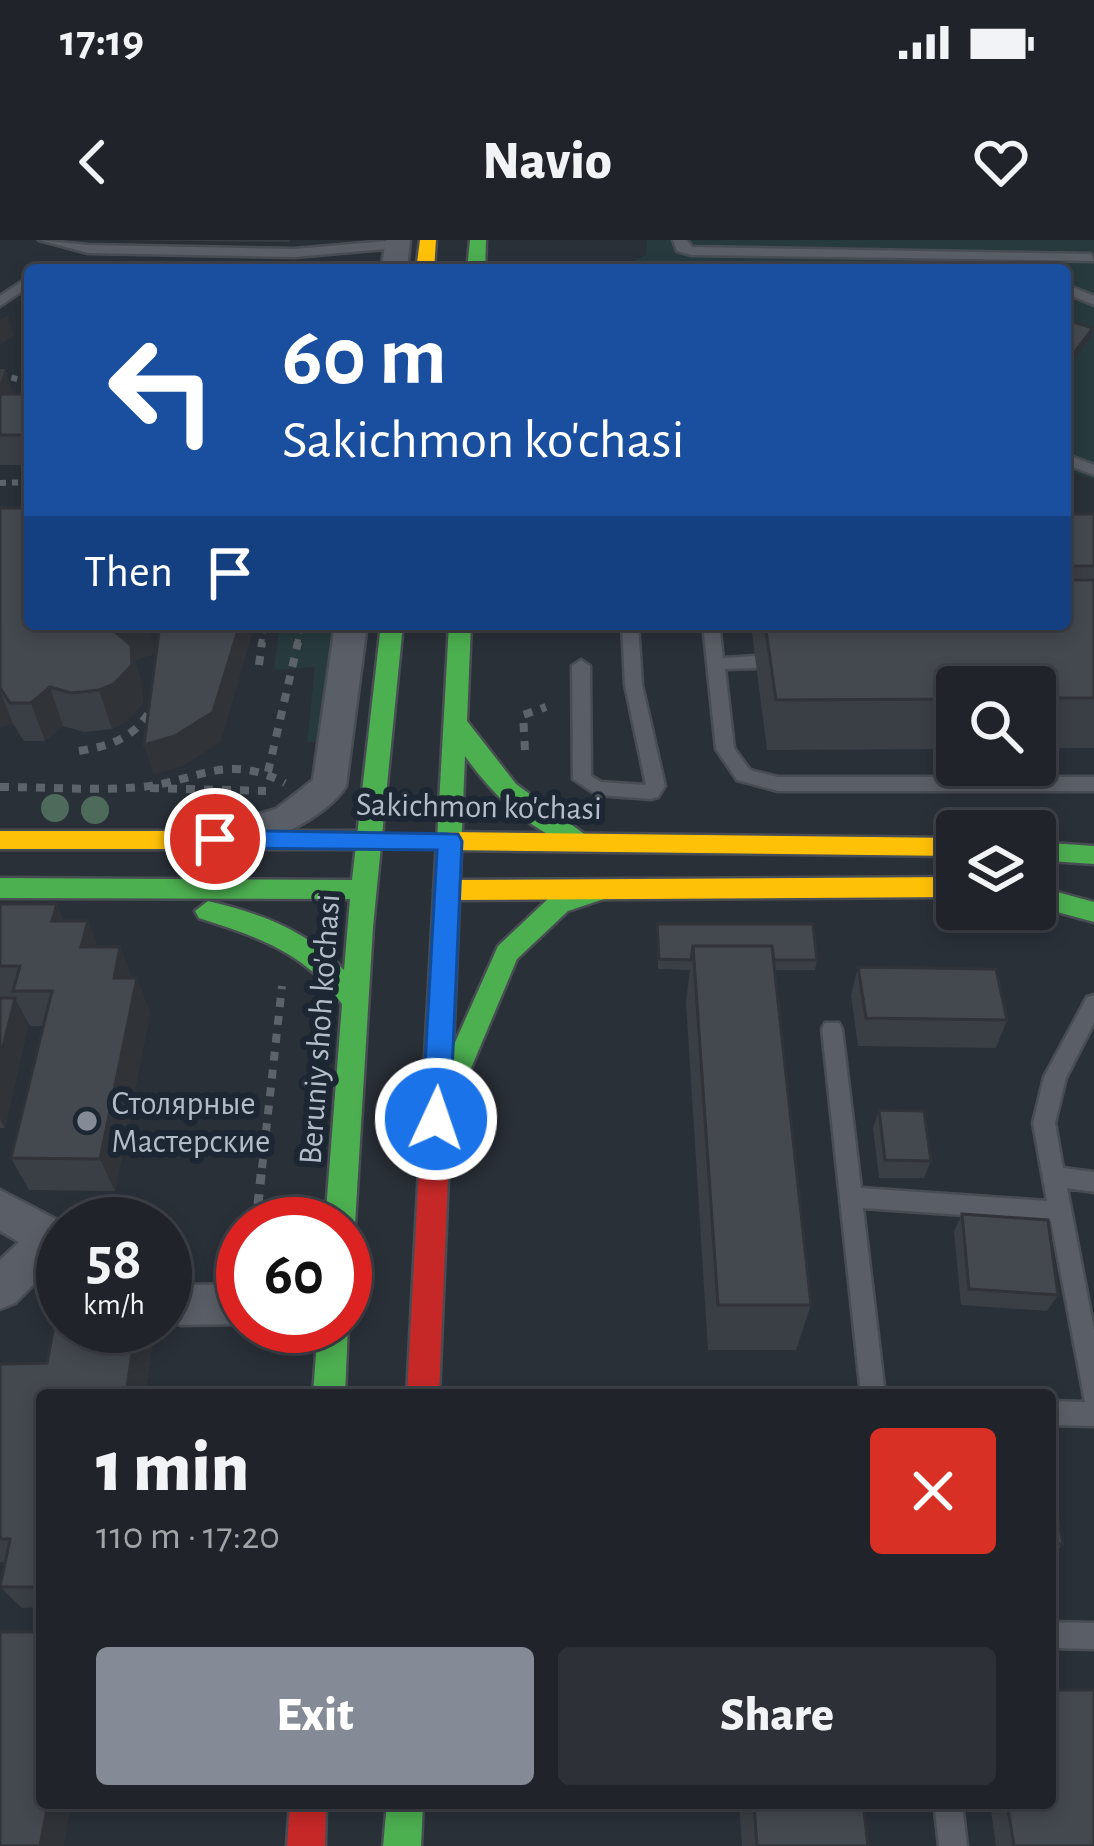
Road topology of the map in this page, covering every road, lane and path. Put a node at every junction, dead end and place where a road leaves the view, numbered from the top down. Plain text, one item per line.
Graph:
1 (46, 240) edge
2 (680, 240) edge
3 (102, 244) edge
4 (992, 247) edge
5 (396, 252) edge
6 (280, 253) junction
7 (1091, 258) edge
8 (268, 264) edge
9 (1018, 264) edge
10 (300, 630) edge
11 (460, 630) edge
12 (631, 630) edge
13 (712, 630) edge
14 (262, 632) dead end
15 (369, 646) edge
16 (756, 662) dead end
17 (715, 664) junction
18 (259, 665) dead end
19 (581, 666) dead end
20 (153, 692) edge
21 (547, 707) dead end
22 (455, 721) junction
23 (79, 751) dead end
24 (526, 764) dead end
25 (1094, 784) edge
26 (0, 787) edge
27 (146, 787) junction
28 (274, 791) dead end
29 (215, 839) junction
30 (0, 840) edge
31 (381, 840) junction
32 (440, 841) junction
33 (588, 843) junction
34 (936, 847) edge
35 (1056, 852) edge
36 (1094, 855) edge
37 (936, 887) edge
38 (0, 888) edge
39 (607, 888) junction
40 (86, 889) junction
41 (374, 890) junction
42 (437, 890) junction
43 (1056, 902) edge
44 (1094, 912) edge
45 (280, 973) dead end
46 (1094, 1003) edge
47 (356, 1004) junction
48 (832, 1029) dead end
49 (436, 1119) junction
50 (1053, 1176) junction
51 (1094, 1182) edge
52 (851, 1196) junction
53 (259, 1197) edge
54 (342, 1197) edge
55 (0, 1209) edge
56 (1060, 1212) junction
57 (36, 1230) edge
58 (36, 1259) edge
59 (0, 1288) edge
60 (331, 1353) edge
61 (329, 1389) edge
62 (424, 1389) edge
63 (872, 1389) edge
64 (1094, 1395) edge
65 (1056, 1413) edge
66 (1094, 1414) edge
67 (1056, 1635) edge
68 (1094, 1636) edge
69 (308, 1809) edge
70 (404, 1809) edge
71 (949, 1809) edge
72 (306, 1846) edge
73 (403, 1846) edge
74 (953, 1846) edge

1 - 3 lane
2 - 4 lane
3 - 6 lane
4 - 7 lane
4 - 9 lane
5 - 6 lane
6 - 8 lane
10 - 27 path
11 - 22 main road
12 - 19 lane
13 - 17 lane
14 - 18 path
15 - 29 street
15 - 31 main road, Beruniy shoh ko'chasi
16 - 17 lane
17 - 25 lane
20 - 23 path
21 - 24 path
22 - 32 main road
22 - 33 main road
26 - 27 path
27 - 28 path
29 - 30 main road, Sakichmon ko'chasi
29 - 31 main road, Sakichmon ko'chasi
31 - 41 main road, Beruniy shoh ko'chasi
32 - 33 main road, Sakichmon ko'chasi
32 - 42 main road
33 - 34 main road, Sakichmon ko'chasi
35 - 36 main road
37 - 39 main road
38 - 40 main road
39 - 42 main road
39 - 49 main road
40 - 41 main road
40 - 47 main road
41 - 47 main road, Beruniy shoh ko'chasi
42 - 49 main road
43 - 44 main road
45 - 53 path
46 - 50 lane
47 - 54 main road, Beruniy shoh ko'chasi
48 - 52 lane
49 - 62 main road
50 - 51 lane
50 - 56 lane
52 - 56 lane
52 - 63 lane
55 - 57 street
56 - 64 lane
58 - 59 street
60 - 61 main road
65 - 66 lane
67 - 68 lane
69 - 72 main road
70 - 73 main road
71 - 74 lane

